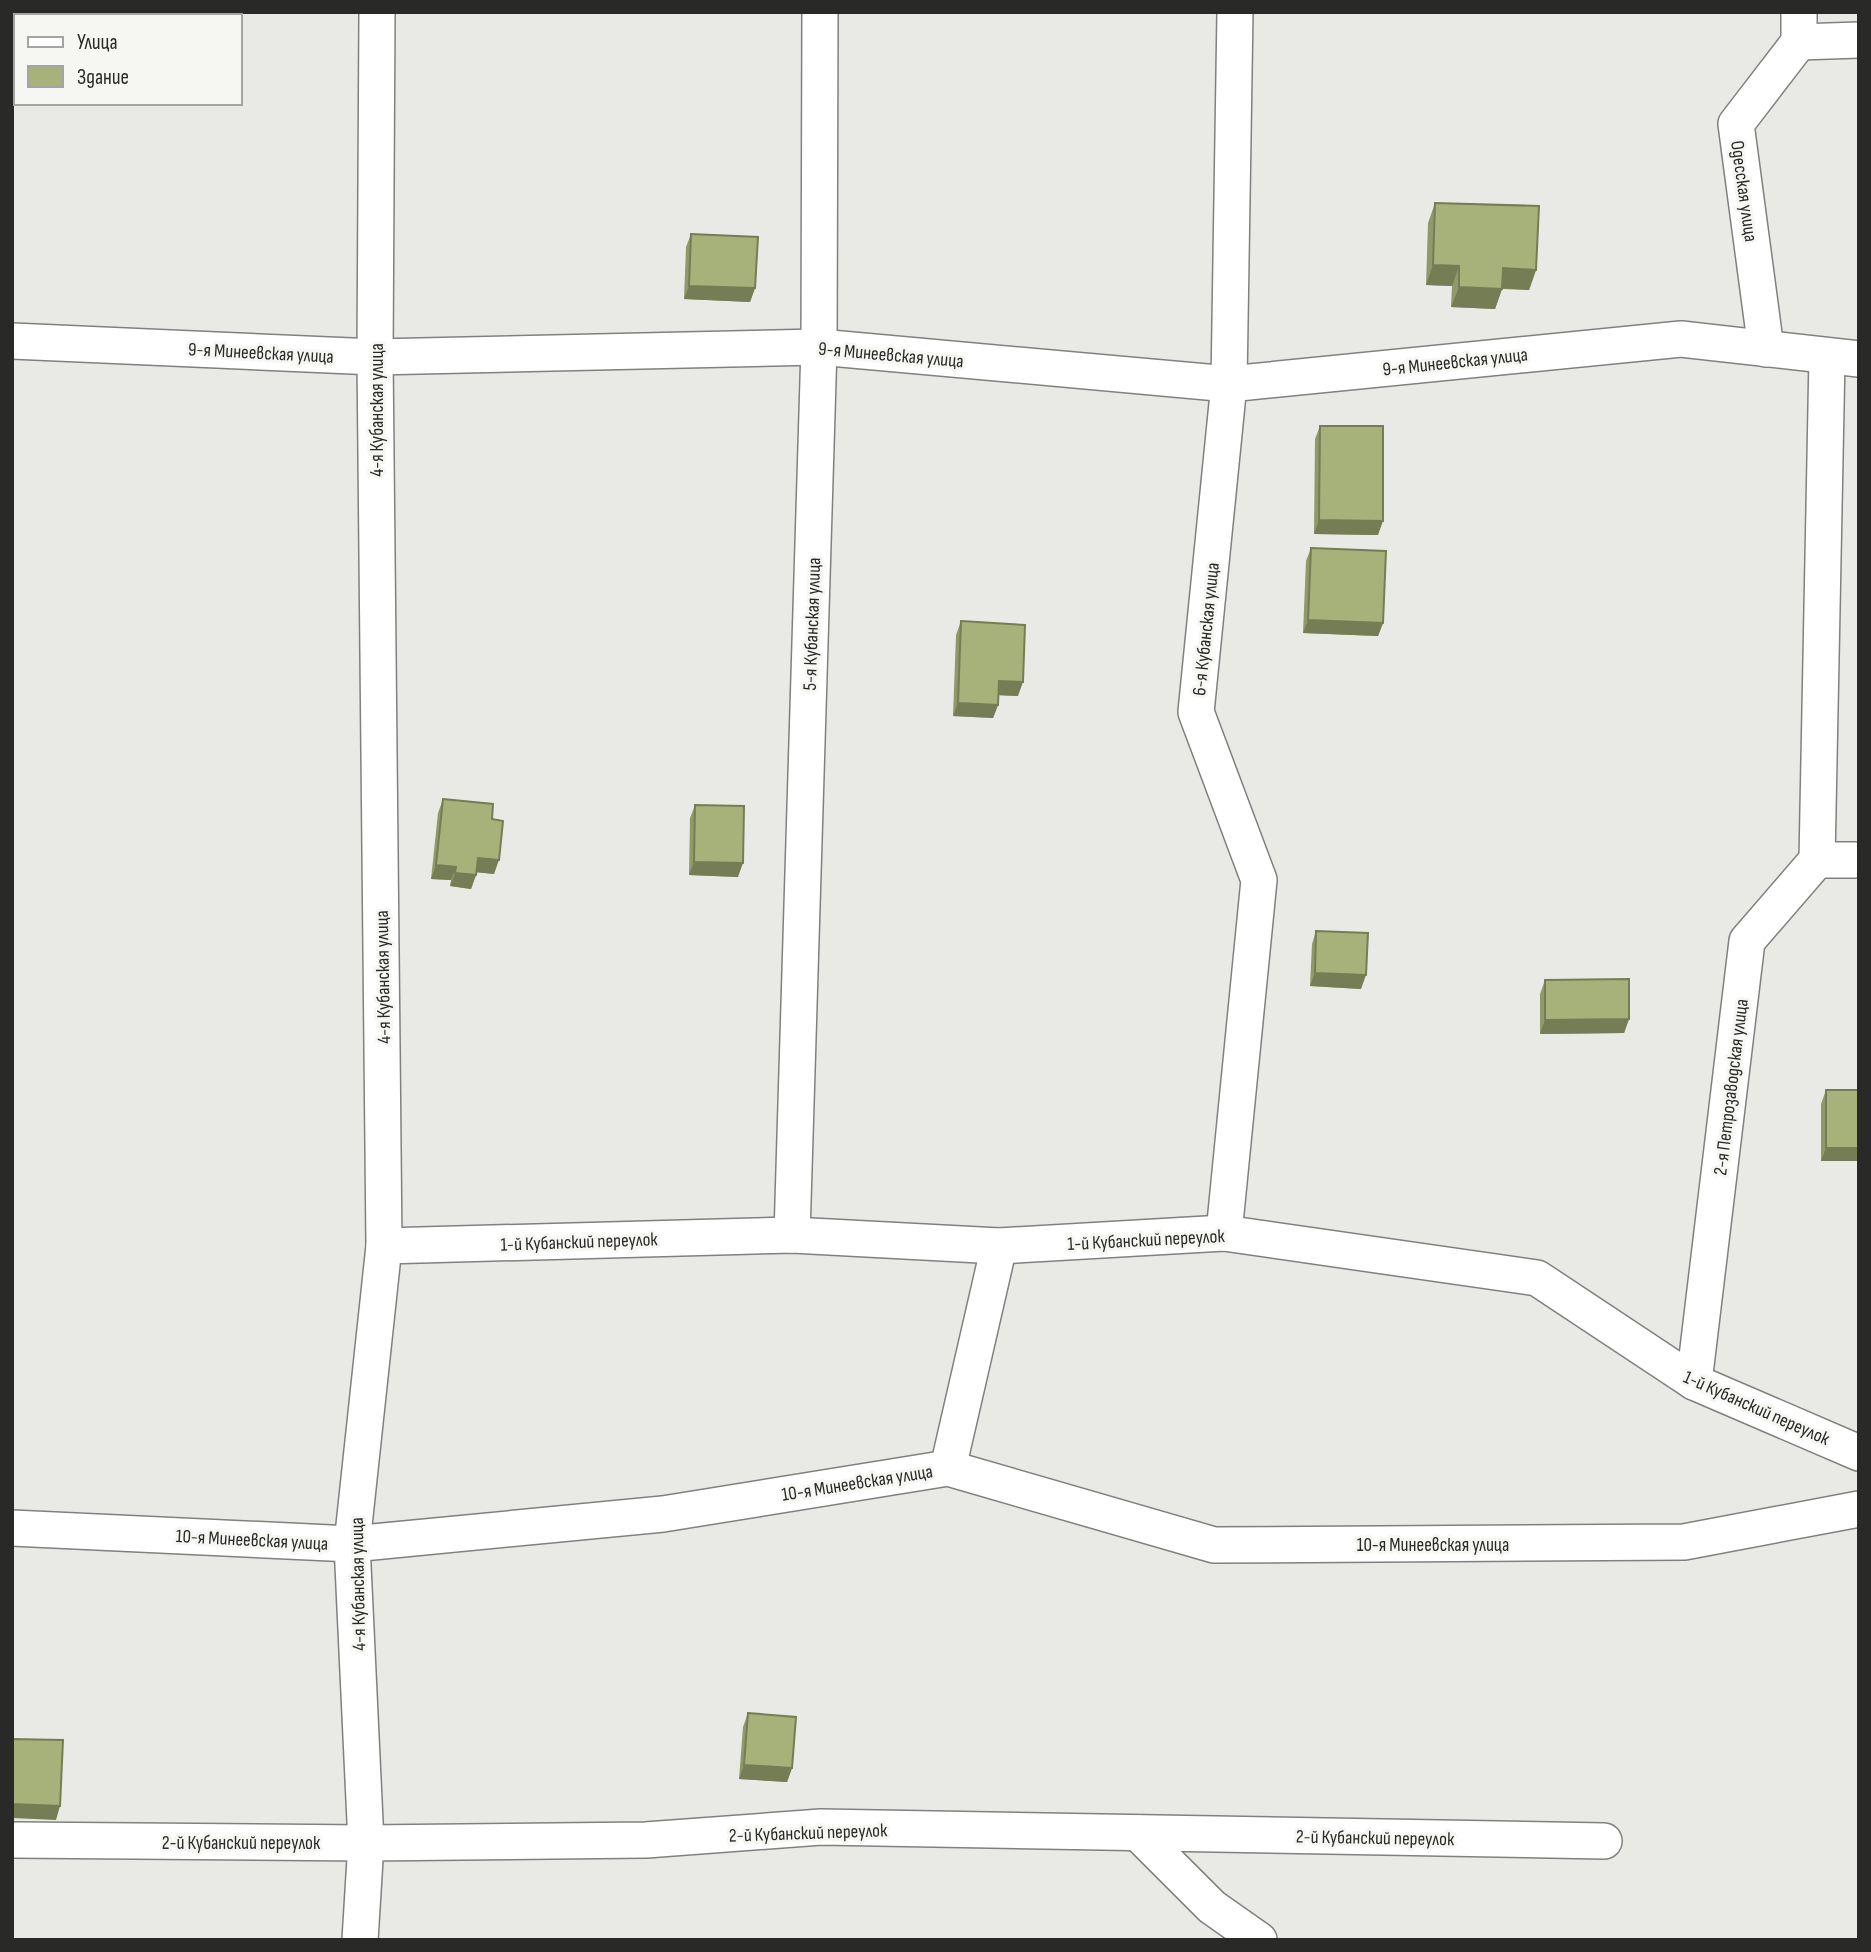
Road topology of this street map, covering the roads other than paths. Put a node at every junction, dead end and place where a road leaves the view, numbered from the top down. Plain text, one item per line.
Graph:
1 (377, 12) edge
2 (820, 12) edge
3 (1235, 12) edge
4 (1799, 27) edge
5 (1859, 40) edge
6 (12, 341) edge
7 (819, 347) junction
8 (1766, 349) junction
9 (375, 357) junction
10 (1843, 358) edge
11 (1229, 384) junction
12 (1816, 860) junction
13 (1859, 860) edge
14 (1224, 1233) junction
15 (792, 1235) junction
16 (384, 1246) junction
17 (999, 1246) junction
18 (1694, 1381) junction
19 (1859, 1453) edge
20 (948, 1468) junction
21 (1859, 1508) edge
22 (12, 1528) edge
23 (352, 1544) junction
24 (1138, 1833) junction
25 (12, 1840) edge
26 (1604, 1841) dead end
27 (366, 1843) junction
28 (360, 1940) edge
29 (1259, 1940) edge

1 - 9 street, 4-я Кубанская улица
2 - 7 street, 5-я Кубанская улица
3 - 11 street, 6-я Кубанская улица
4 - 5 street
4 - 8 street, Одесская улица
6 - 9 street, 9-я Минеевская улица
7 - 9 street, 9-я Минеевская улица
7 - 11 street, 9-я Минеевская улица
7 - 15 street, 5-я Кубанская улица
8 - 10 street, 9-я Минеевская улица
8 - 11 street, 9-я Минеевская улица
9 - 16 street, 4-я Кубанская улица
10 - 12 street
11 - 14 street, 6-я Кубанская улица
12 - 13 street
12 - 18 street, 2-я Петрозаводская улица
14 - 17 street, 1-й Кубанский переулок
14 - 18 street, 1-й Кубанский переулок
15 - 16 street, 1-й Кубанский переулок
15 - 17 street, 1-й Кубанский переулок
16 - 23 street, 4-я Кубанская улица
17 - 20 street
18 - 19 street, 1-й Кубанский переулок
20 - 21 street, 10-я Минеевская улица
20 - 23 street, 10-я Минеевская улица
22 - 23 street, 10-я Минеевская улица
23 - 27 street, 4-я Кубанская улица
24 - 26 street, 2-й Кубанский переулок
24 - 27 street, 2-й Кубанский переулок
24 - 29 street
25 - 27 street, 2-й Кубанский переулок
27 - 28 street, 4-я Кубанская улица

